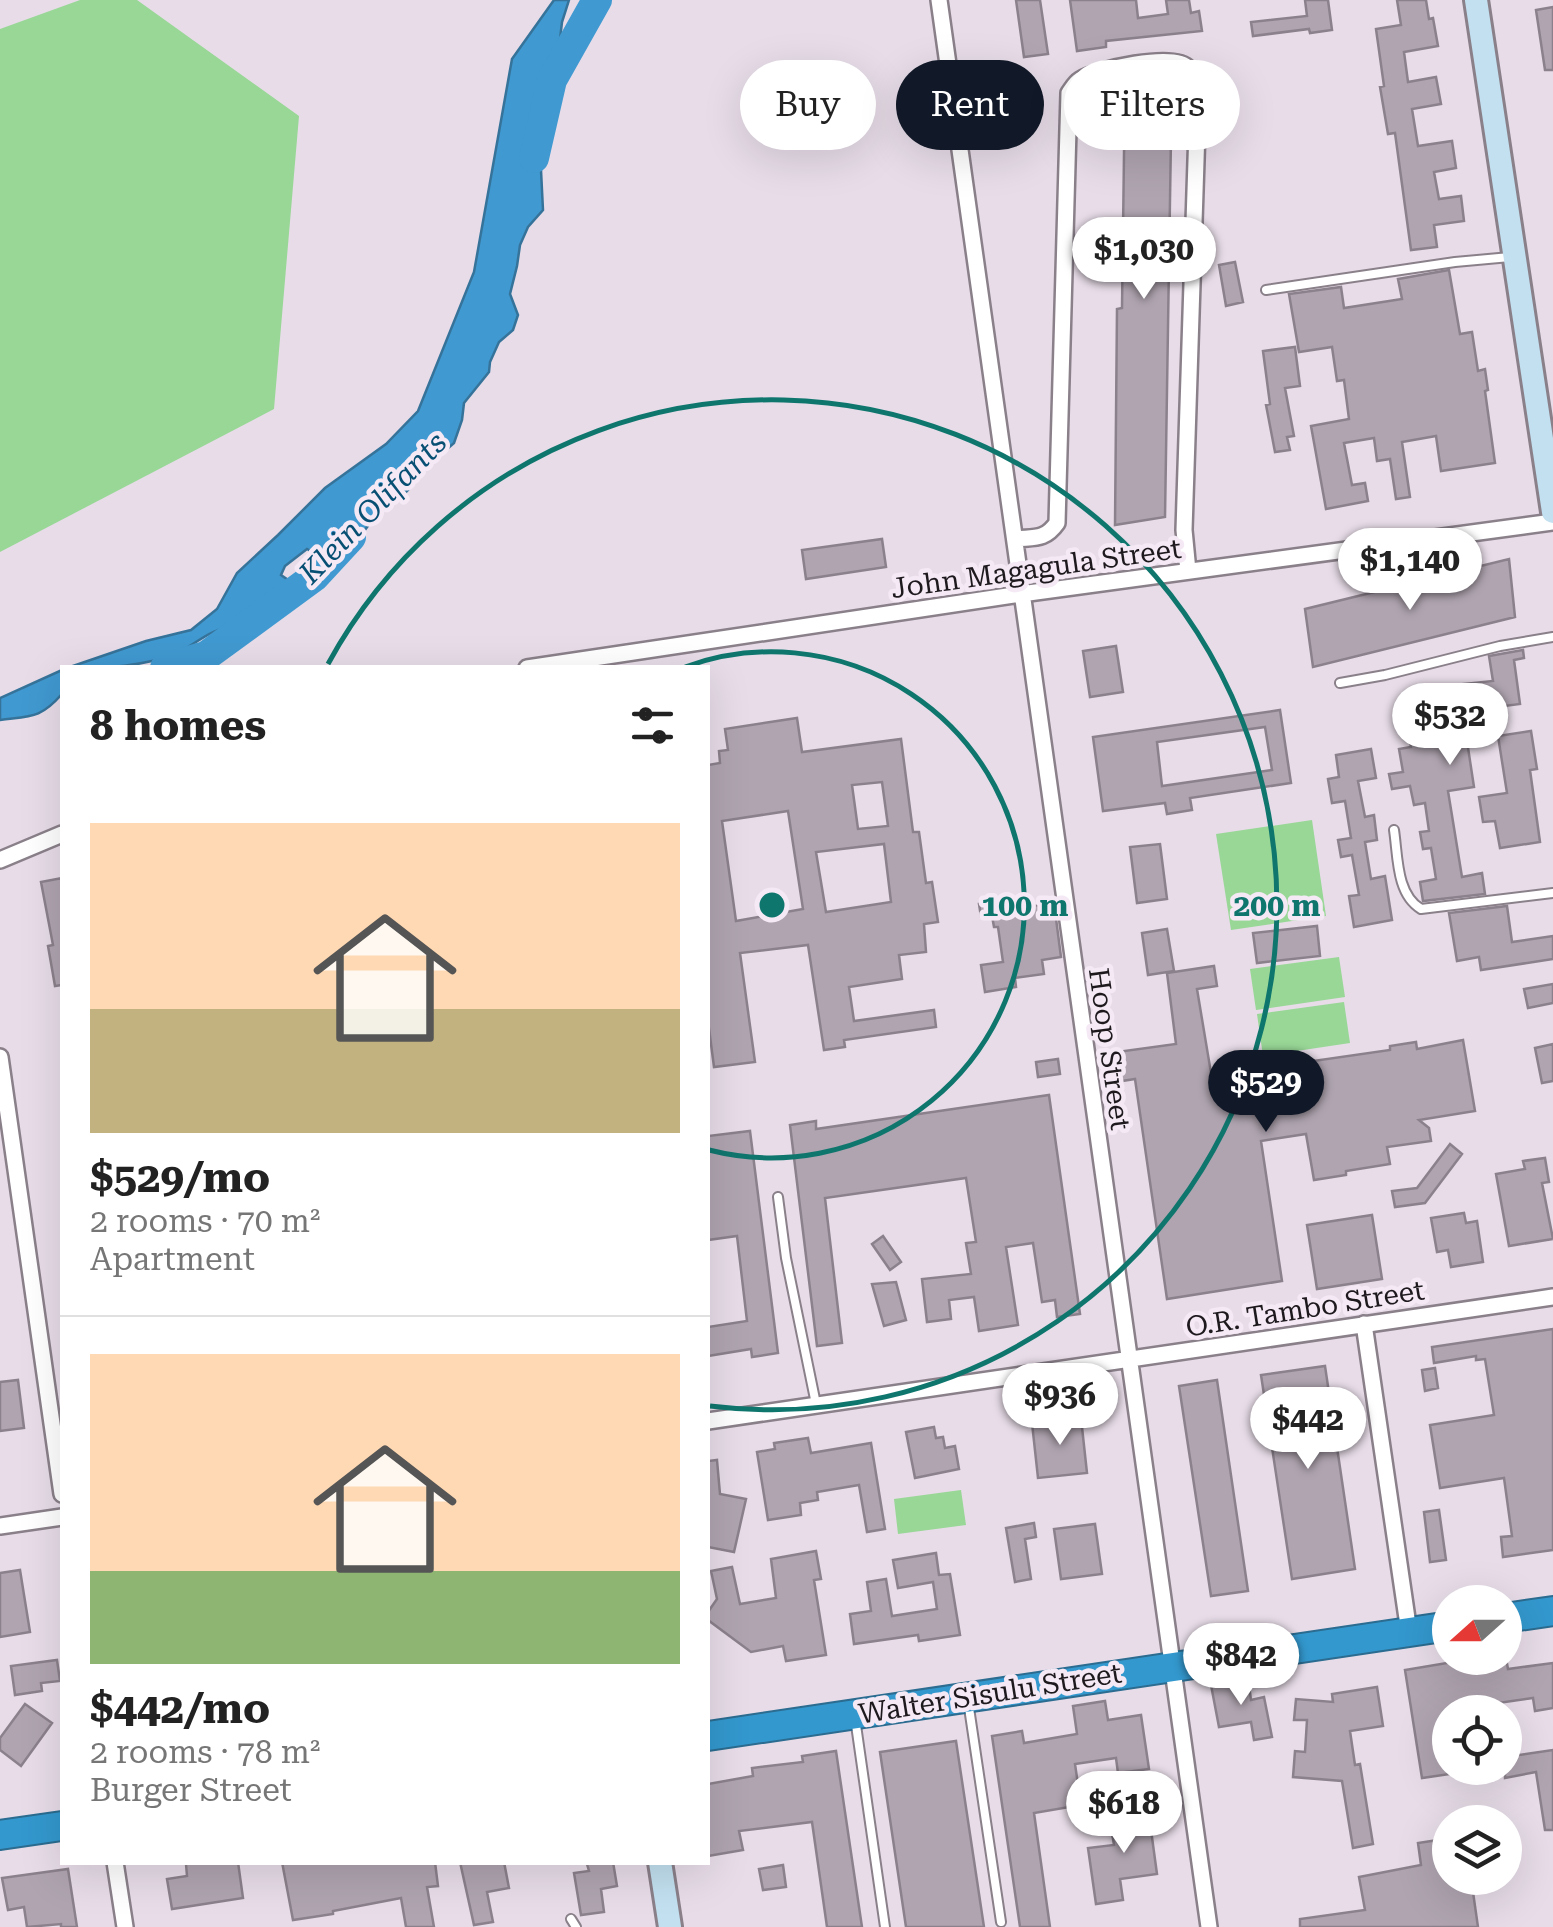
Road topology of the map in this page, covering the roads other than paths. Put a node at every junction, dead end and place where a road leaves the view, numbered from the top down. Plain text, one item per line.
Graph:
1 (939, 0) edge
2 (1476, 0) edge
3 (1514, 257) junction
4 (1266, 290) dead end
5 (1553, 512) edge
6 (1553, 522) edge
7 (1016, 538) junction
8 (1188, 571) junction
9 (1021, 594) junction
10 (1553, 637) edge
11 (546, 665) edge
12 (1340, 683) dead end
13 (1394, 830) dead end
14 (60, 835) edge
15 (0, 860) edge
16 (1553, 892) edge
17 (0, 1057) edge
18 (778, 1197) dead end
19 (1553, 1297) edge
20 (1364, 1324) junction
21 (1128, 1360) junction
22 (816, 1404) junction
23 (710, 1420) edge
24 (60, 1480) edge
25 (60, 1517) edge
26 (0, 1526) edge
27 (1553, 1611) edge
28 (1522, 1616) edge
29 (1432, 1629) edge
30 (1409, 1632) junction
31 (1170, 1666) junction
32 (968, 1697) junction
33 (854, 1714) junction
34 (710, 1736) edge
35 (60, 1826) edge
36 (0, 1835) edge
37 (115, 1865) edge
38 (660, 1865) edge
39 (1002, 1922) dead end
40 (125, 1927) edge
41 (670, 1927) edge
42 (885, 1927) edge
43 (1208, 1927) edge

1 - 7 street, Hoop Street
2 - 3 street
3 - 4 lane
3 - 5 street
6 - 8 street, John Magagula Street
7 - 8 street
7 - 9 street, Hoop Street
8 - 9 street, John Magagula Street
9 - 11 street, John Magagula Street
9 - 21 street, Hoop Street
10 - 12 lane
13 - 16 lane
14 - 15 street
17 - 24 street
18 - 22 lane
19 - 20 street, O.R. Tambo Street
20 - 21 street, O.R. Tambo Street
20 - 30 street
21 - 22 street, O.R. Tambo Street
21 - 31 street, Hoop Street
22 - 23 street, O.R. Tambo Street
25 - 26 street
27 - 28 highway
29 - 30 highway, Walter Sisulu Street
30 - 31 highway, Walter Sisulu Street
31 - 32 highway, Walter Sisulu Street
31 - 43 street, Hoop Street
32 - 33 highway, Walter Sisulu Street
32 - 39 lane
33 - 34 highway, Walter Sisulu Street
33 - 42 lane
35 - 36 highway
37 - 40 street
38 - 41 street

